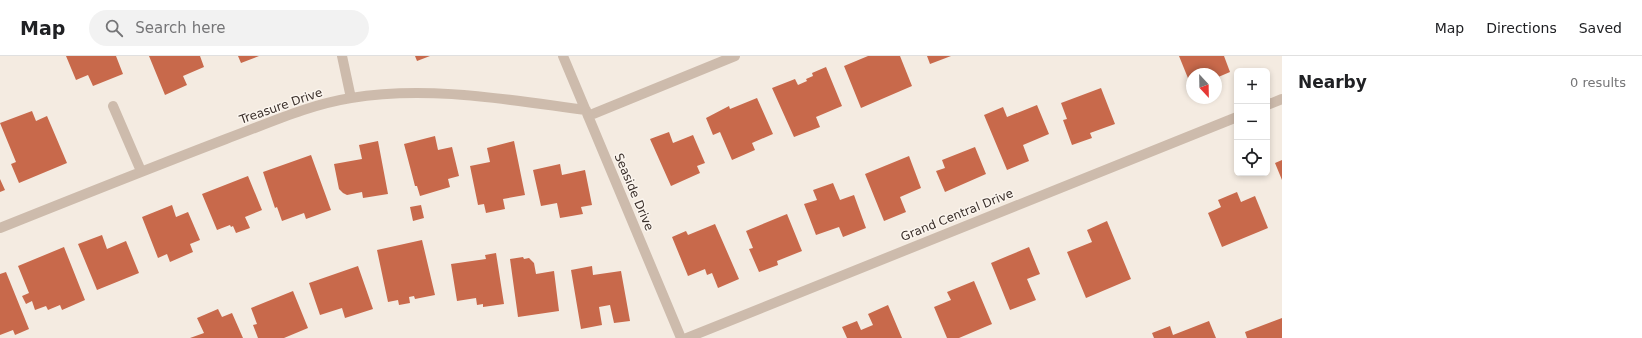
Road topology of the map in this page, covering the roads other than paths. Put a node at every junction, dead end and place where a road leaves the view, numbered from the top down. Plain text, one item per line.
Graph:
1 (342, 56) edge
2 (563, 56) edge
3 (735, 56) edge
4 (351, 98) junction
5 (1282, 99) edge
6 (1270, 104) edge
7 (113, 106) dead end
8 (587, 113) junction
9 (1234, 118) edge
10 (141, 171) junction
11 (0, 228) edge
12 (681, 338) edge
13 (687, 338) edge

1 - 4 street
2 - 8 street, Seaside Drive
3 - 8 street
4 - 8 street, Treasure Drive
4 - 10 street, Treasure Drive
5 - 6 street
7 - 10 street
8 - 12 street, Seaside Drive
9 - 13 street, Grand Central Drive
10 - 11 street, Treasure Drive

